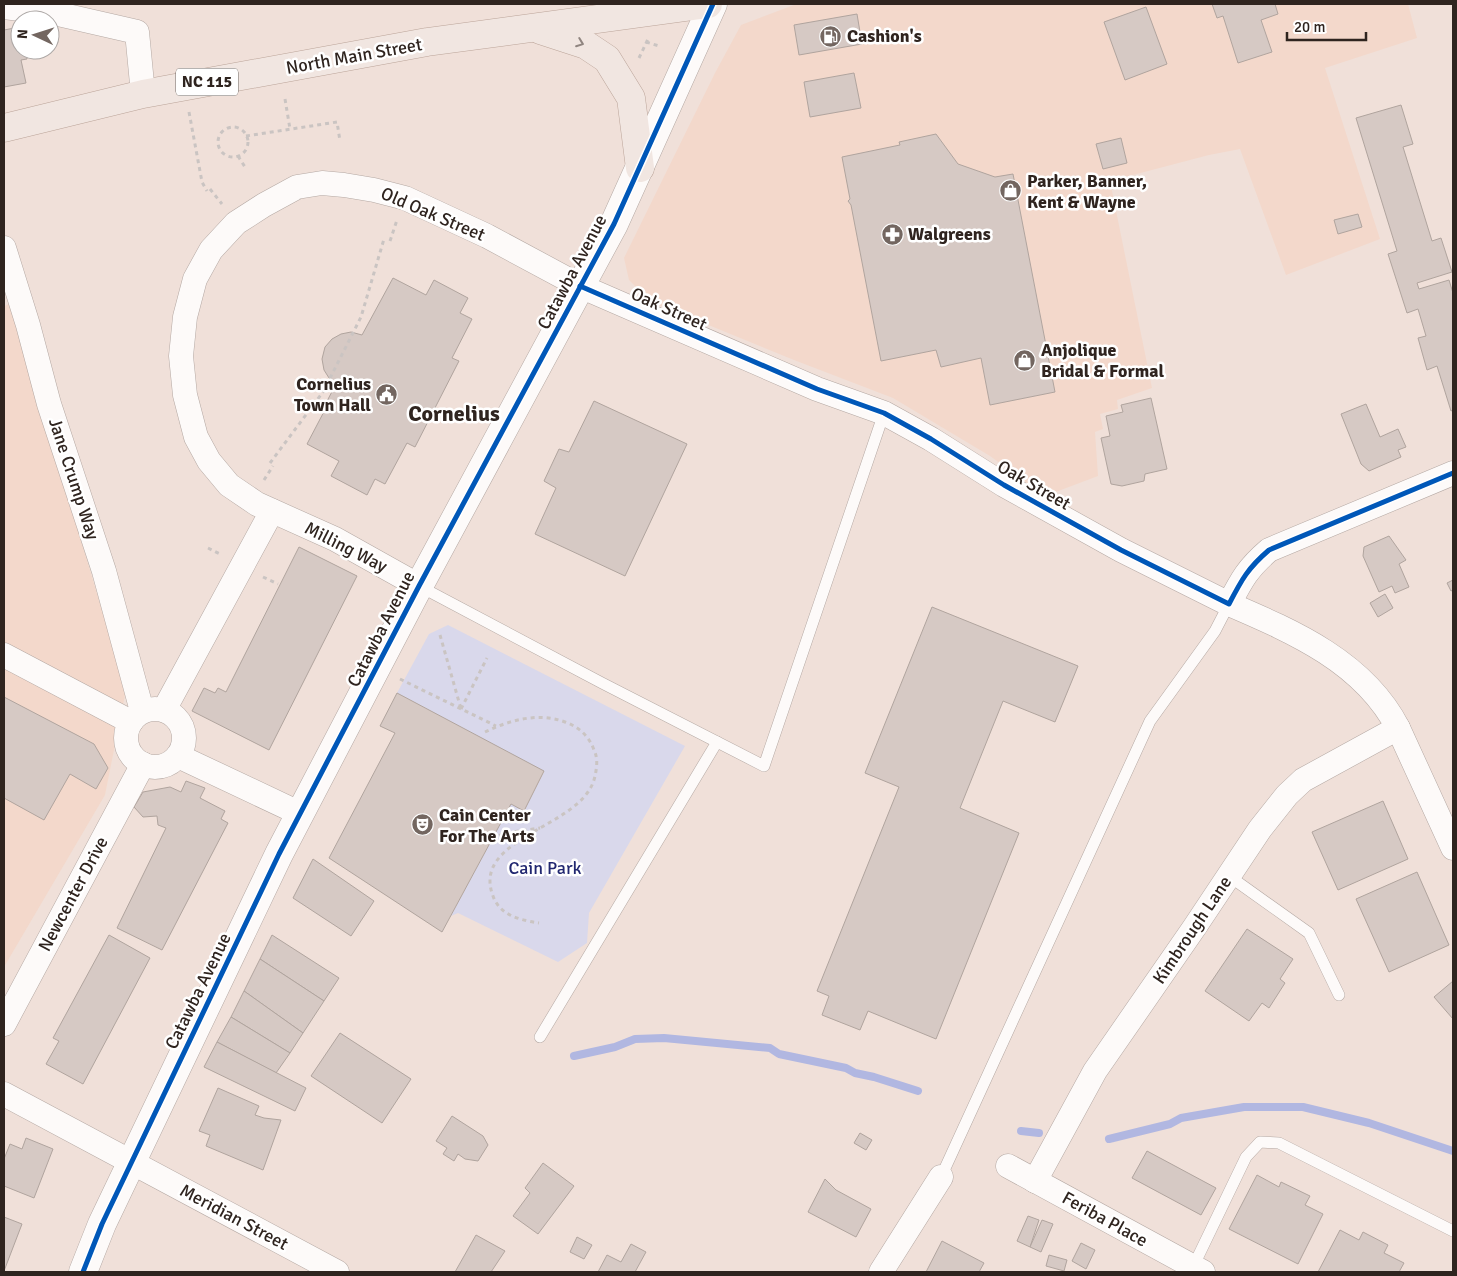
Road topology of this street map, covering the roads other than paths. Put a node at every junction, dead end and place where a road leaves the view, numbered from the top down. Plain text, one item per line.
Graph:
1 (708, 4) edge
2 (713, 4) edge
3 (4, 7) edge
4 (534, 28) junction
5 (144, 94) junction
6 (4, 128) edge
7 (640, 168) junction
8 (4, 248) edge
9 (580, 286) junction
10 (884, 413) junction
11 (1453, 473) edge
12 (272, 512) junction
13 (418, 586) junction
14 (1229, 604) junction
15 (4, 655) edge
16 (146, 714) junction
17 (1398, 728) junction
18 (717, 742) junction
19 (178, 756) junction
20 (143, 764) junction
21 (301, 814) junction
22 (1453, 848) edge
23 (1229, 876) junction
24 (1339, 995) dead end
25 (4, 1024) edge
26 (540, 1036) dead end
27 (4, 1094) edge
28 (132, 1161) junction
29 (1008, 1166) dead end
30 (941, 1177) joint
31 (1036, 1180) junction
32 (1453, 1231) edge
33 (1198, 1270) edge
34 (83, 1272) edge
35 (338, 1272) edge
36 (881, 1272) edge

1 - 4 main road, North Main Street / NC 115
2 - 7 main road, Catawba Avenue
3 - 5 street
4 - 5 main road, North Main Street / NC 115
4 -> 7 main road
5 - 6 main road, North Main Street / NC 115
7 - 9 main road, Catawba Avenue
8 - 16 street, Jane Crump Way
9 - 10 street, Oak Street
9 - 12 street, Old Oak Street
9 - 13 main road, Catawba Avenue
10 - 14 street, Oak Street
10 - 18 lane
11 - 14 street
12 - 13 street, Milling Way
12 - 16 street
13 - 18 lane
13 - 21 main road, Catawba Avenue
14 - 17 street, Oak Street
14 - 30 lane
15 - 16 street
16 - 19 street
16 - 20 street, Jane Crump Way
17 - 22 street, Oak Street
17 - 23 street, Kimbrough Lane
18 - 26 lane
19 - 20 street
19 - 21 street
20 - 25 street, Newcenter Drive
21 - 28 main road, Catawba Avenue
23 - 24 lane
23 - 31 street, Kimbrough Lane
27 - 28 street, Meridian Street
28 - 34 main road, Catawba Avenue
28 - 35 street, Meridian Street
29 - 31 street, Feriba Place
30 - 36 street
31 - 33 street, Feriba Place
32 - 33 lane

